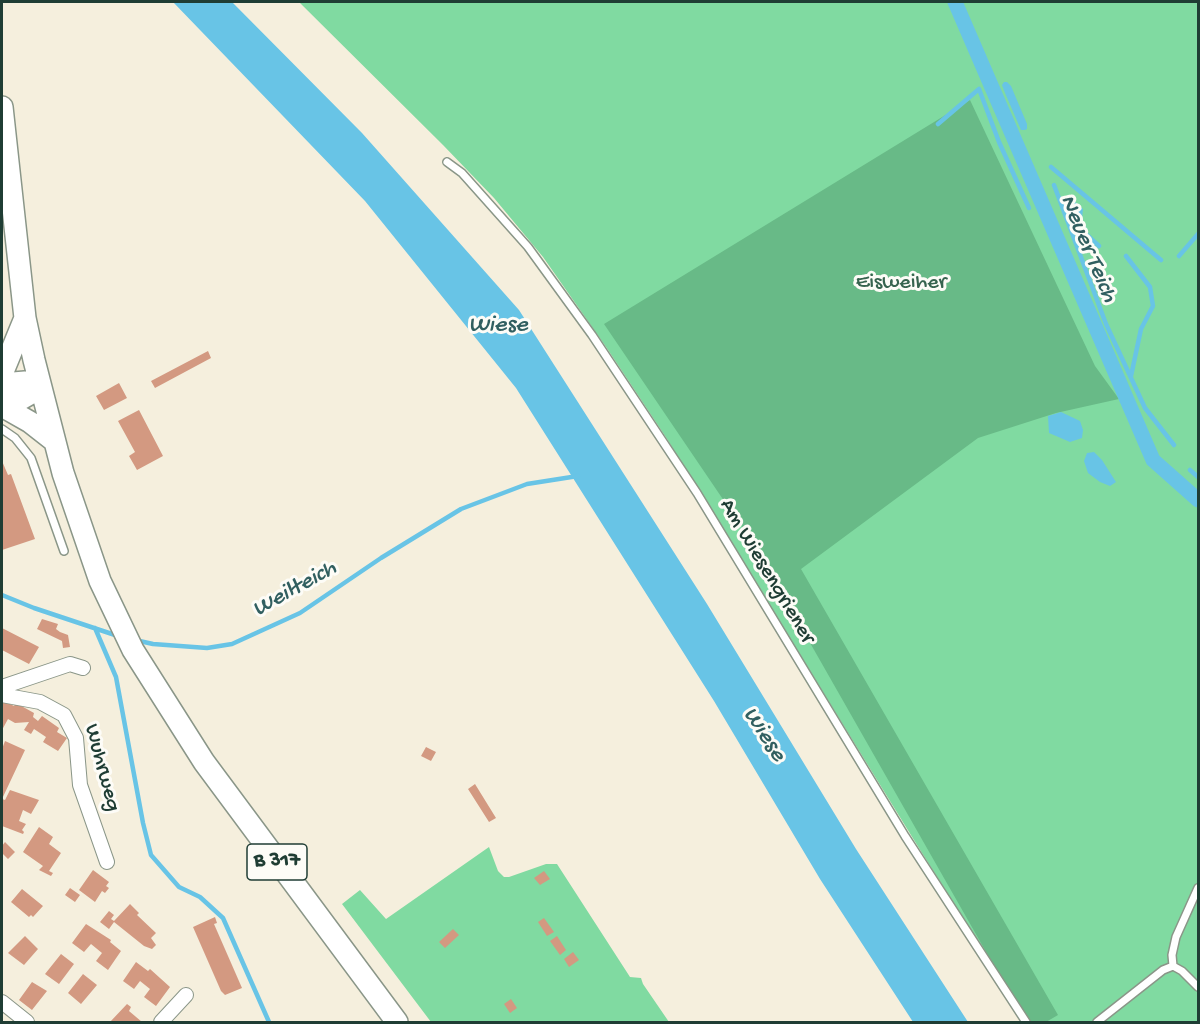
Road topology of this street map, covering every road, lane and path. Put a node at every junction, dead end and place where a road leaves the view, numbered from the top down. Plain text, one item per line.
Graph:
1 (2, 107) edge
2 (447, 162) dead end
3 (25, 318) junction
4 (2, 374) edge
5 (2, 384) edge
6 (40, 388) junction
7 (2, 402) edge
8 (2, 406) edge
9 (2, 429) edge
10 (53, 440) junction
11 (64, 550) dead end
12 (83, 668) dead end
13 (2, 687) edge
14 (2, 695) edge
15 (107, 862) dead end
16 (1198, 888) edge
17 (1173, 966) junction
18 (1198, 987) edge
19 (186, 995) dead end
20 (2, 1002) edge
21 (27, 1023) edge
22 (161, 1023) edge
23 (397, 1023) edge
24 (1026, 1023) edge
25 (1097, 1023) edge

1 - 3 main road, B 317
2 - 24 lane, Am Wiesengriener
3 - 4 main road
3 - 6 main road, B 317
5 - 6 main road
6 - 7 main road
6 - 10 main road, B 317
8 - 10 main road
9 - 11 lane
10 - 23 main road, B 317
12 - 13 street
14 - 15 street, Wuhrweg
16 - 17 lane
17 - 18 lane
17 - 25 lane
19 - 22 street
20 - 21 street

